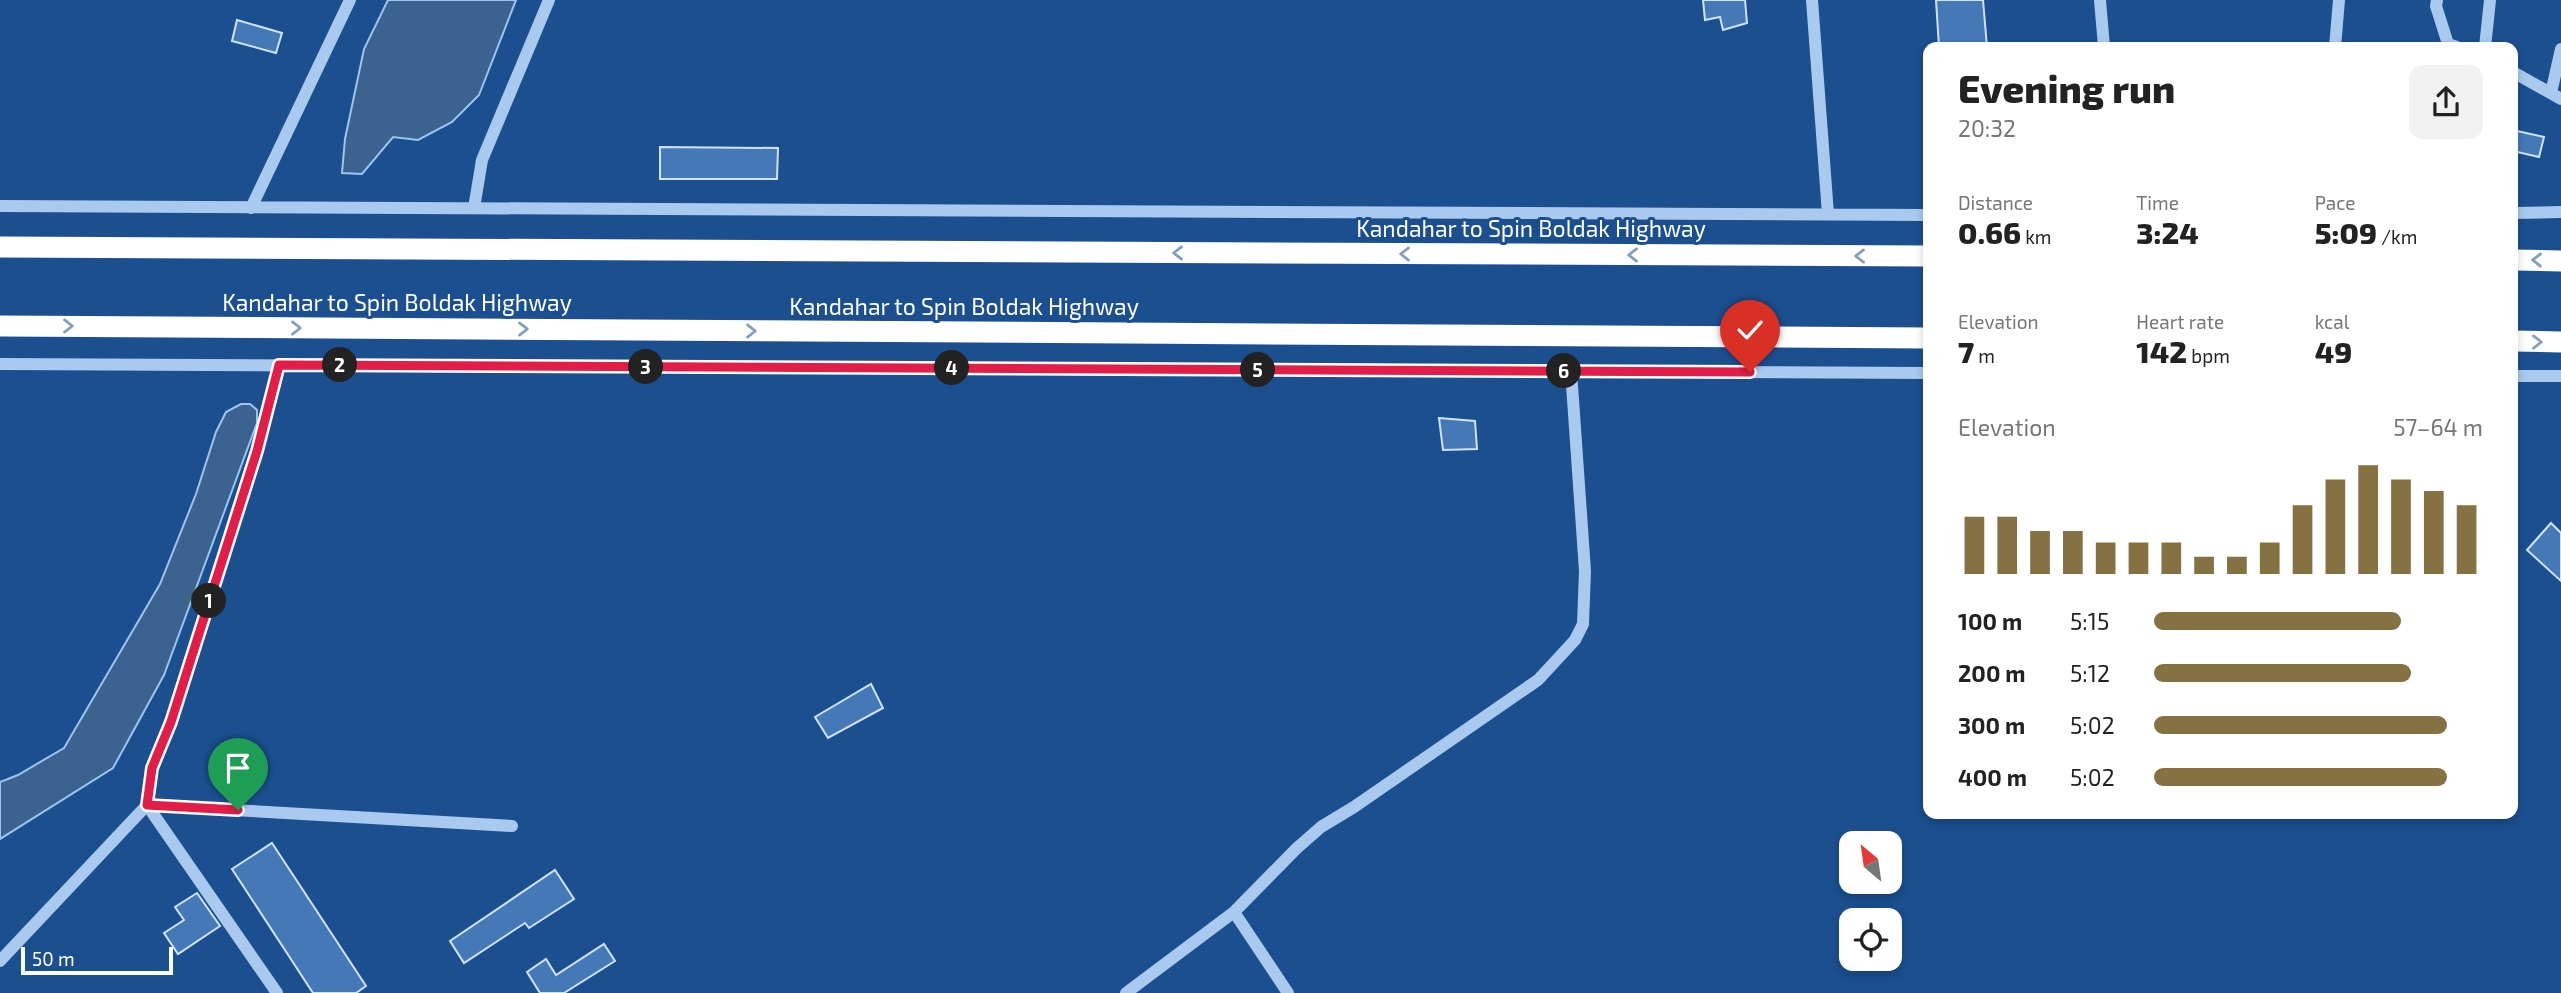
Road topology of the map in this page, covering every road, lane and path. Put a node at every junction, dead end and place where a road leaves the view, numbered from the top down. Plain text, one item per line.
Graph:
1 (350, 0) edge
2 (549, 0) edge
3 (1812, 0) edge
4 (2100, 0) edge
5 (2339, 0) edge
6 (2437, 0) edge
7 (2490, 0) edge
8 (2104, 42) edge
9 (2335, 42) edge
10 (2448, 42) edge
11 (2486, 42) edge
12 (2561, 49) edge
13 (2518, 75) edge
14 (2556, 96) edge
15 (0, 206) edge
16 (251, 208) junction
17 (474, 208) junction
18 (2561, 212) edge
19 (2518, 213) edge
20 (1828, 215) junction
21 (1923, 215) edge
22 (0, 247) edge
23 (1923, 256) edge
24 (2518, 260) edge
25 (2561, 261) edge
26 (0, 326) edge
27 (1923, 338) edge
28 (2518, 341) edge
29 (2561, 342) edge
30 (0, 364) edge
31 (279, 365) junction
32 (1571, 371) junction
33 (1923, 373) edge
34 (2518, 376) edge
35 (2561, 376) edge
36 (147, 805) junction
37 (512, 826) dead end
38 (1234, 912) junction
39 (0, 961) edge
40 (277, 993) edge
41 (1126, 993) edge
42 (1288, 993) edge

1 - 16 street
2 - 17 street
3 - 20 street
4 - 8 street
5 - 9 street
6 - 10 street
7 - 11 street
12 - 14 street
13 - 14 street
15 - 16 street
16 - 17 street
17 - 20 street
18 - 19 street
20 - 21 street
23 -> 22 highway, Kandahar to Spin Boldak Highway
25 -> 24 highway
26 -> 27 highway, Kandahar to Spin Boldak Highway
28 -> 29 highway
30 - 31 street
31 - 32 street
31 - 36 street
32 - 33 street
32 - 38 street
34 - 35 street
36 - 37 street
36 - 39 street
36 - 40 street
38 - 41 street
38 - 42 street

